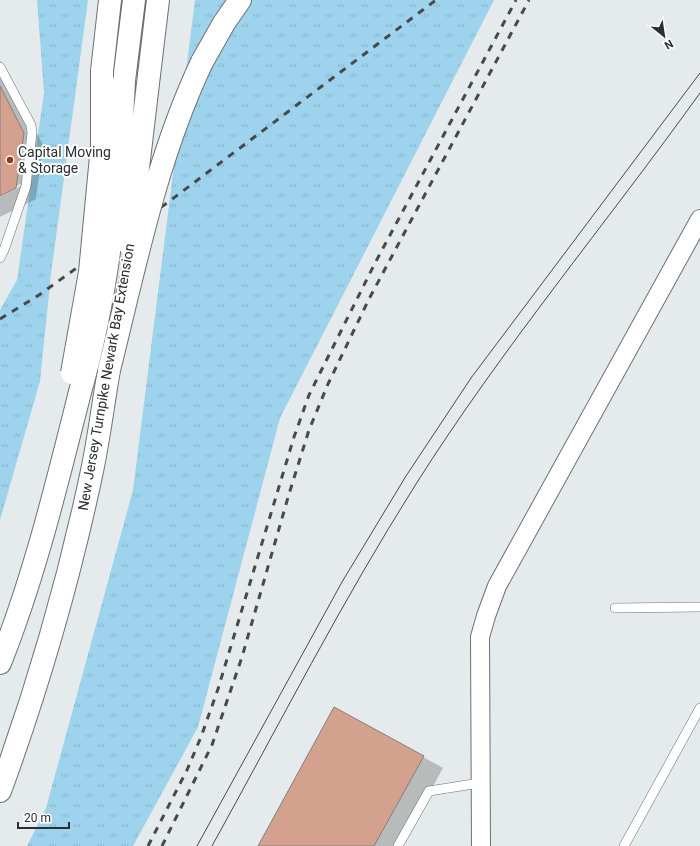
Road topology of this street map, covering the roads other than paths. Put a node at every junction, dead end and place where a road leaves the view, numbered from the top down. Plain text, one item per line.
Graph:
1 (110, 0) edge
2 (134, 0) edge
3 (158, 0) edge
4 (240, 0) edge
5 (0, 66) edge
6 (700, 219) edge
7 (0, 258) edge
8 (109, 370) junction
9 (76, 383) junction
10 (700, 606) edge
11 (615, 608) dead end
12 (0, 662) edge
13 (700, 708) edge
14 (480, 783) junction
15 (0, 791) edge
16 (398, 846) edge
17 (481, 846) edge
18 (624, 846) edge

1 - 9 highway, bridge
2 - 9 highway, New Jersey Turnpike Newark Bay Extension, bridge
3 - 8 highway, New Jersey Turnpike Newark Bay Extension, bridge
4 - 8 highway, bridge
5 - 7 lane
6 - 14 street
8 - 15 highway, New Jersey Turnpike Newark Bay Extension
9 - 12 highway, New Jersey Turnpike Newark Bay Extension
10 - 11 lane
13 - 18 lane
14 - 16 lane
14 - 17 street

